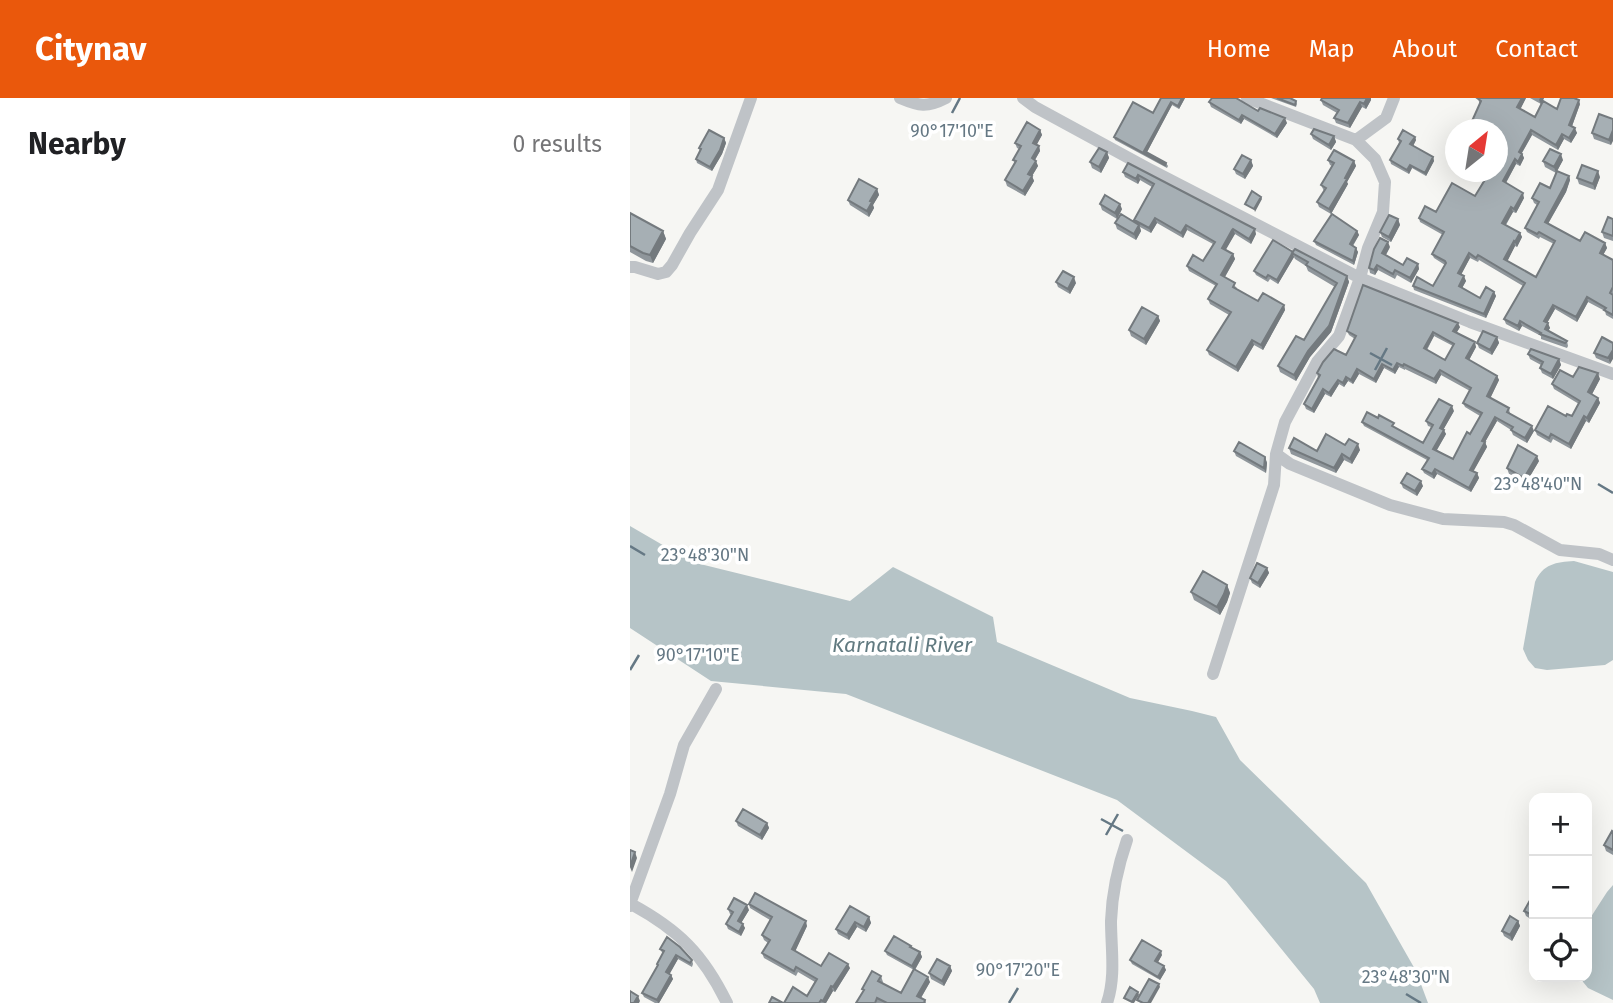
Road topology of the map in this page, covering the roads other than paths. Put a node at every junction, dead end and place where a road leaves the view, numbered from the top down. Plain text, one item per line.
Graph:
1 (751, 98) edge
2 (901, 98) edge
3 (947, 98) edge
4 (1023, 98) edge
5 (1247, 98) edge
6 (1394, 98) edge
7 (1356, 140) junction
8 (630, 267) edge
9 (1360, 278) junction
10 (1613, 374) edge
11 (1276, 454) junction
12 (1613, 560) edge
13 (1213, 674) dead end
14 (716, 690) dead end
15 (1127, 840) dead end
16 (630, 905) edge
17 (727, 1003) edge
18 (1107, 1003) edge

1 - 8 street
2 - 3 street
4 - 9 street
5 - 7 street
6 - 7 street
7 - 9 street
9 - 10 street
9 - 11 street
11 - 12 street
11 - 13 street
14 - 16 street
15 - 18 street
16 - 17 street

